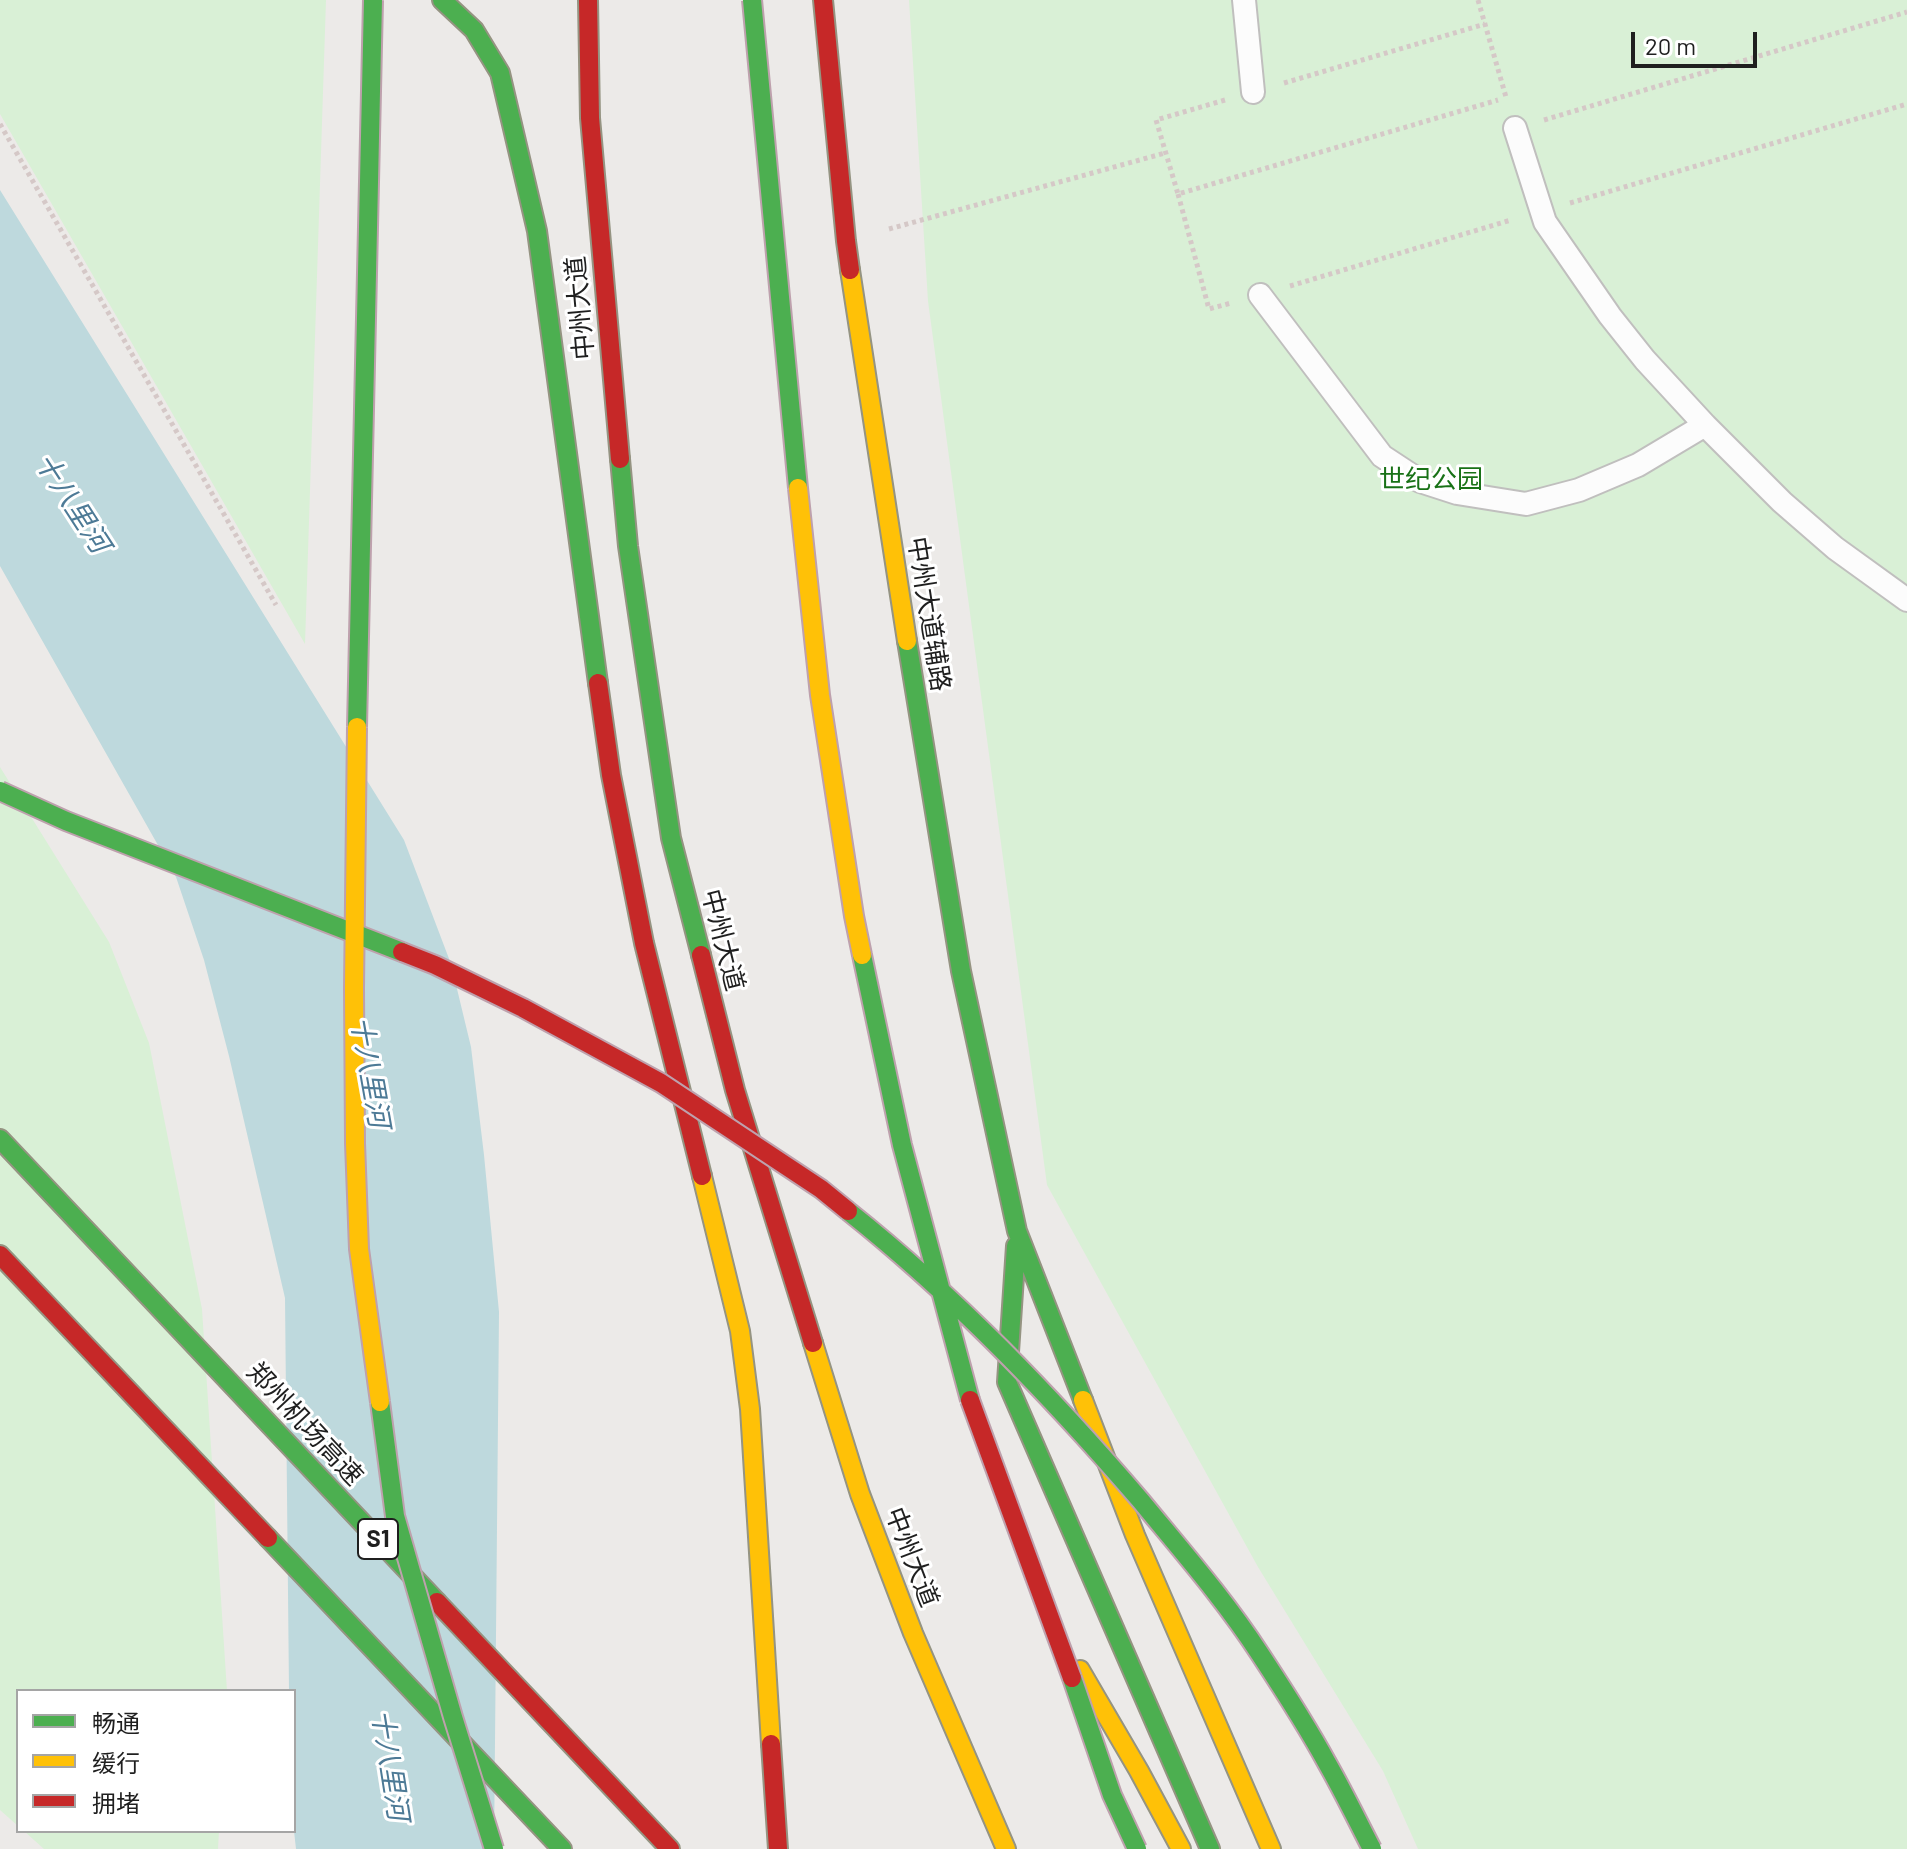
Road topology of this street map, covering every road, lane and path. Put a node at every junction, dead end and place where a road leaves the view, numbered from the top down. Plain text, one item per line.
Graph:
1 (373, 0) edge
2 (442, 0) edge
3 (588, 0) edge
4 (752, 0) edge
5 (823, 0) edge
6 (1244, 0) edge
7 (1478, 0) edge
8 (1907, 12) edge
9 (1485, 24) junction
10 (1253, 92) junction
11 (0, 124) edge
12 (1515, 128) joint
13 (1165, 153) junction
14 (846, 241) junction
15 (1260, 295) dead end
16 (1705, 425) junction
17 (1907, 600) edge
18 (276, 605) dead end
19 (0, 791) edge
20 (0, 1139) edge
21 (1017, 1231) junction
22 (0, 1255) edge
23 (1053, 1623) junction
24 (494, 1849) edge
25 (562, 1849) edge
26 (670, 1849) edge
27 (778, 1849) edge
28 (1006, 1849) edge
29 (1137, 1849) edge
30 (1181, 1849) edge
31 (1210, 1849) edge
32 (1271, 1849) edge
33 (1372, 1849) edge

1 - 24 main road, bridge
2 - 27 main road
3 - 28 main road, 中州大道
4 - 23 main road, bridge
5 - 14 main road, 中州大道辅路
6 - 10 lane
7 - 9 path
8 - 12 path
9 - 10 path
9 - 13 path
10 - 13 path
11 - 18 path
12 - 16 lane
13 - 14 path
14 - 21 main road, 中州大道辅路
15 - 16 lane
16 - 17 lane
19 - 33 main road, bridge
20 - 26 main road, 郑州机场高速 / S1, bridge
21 - 31 main road
21 - 32 main road
22 - 25 main road, bridge
23 - 29 main road, bridge
23 - 30 main road, bridge

